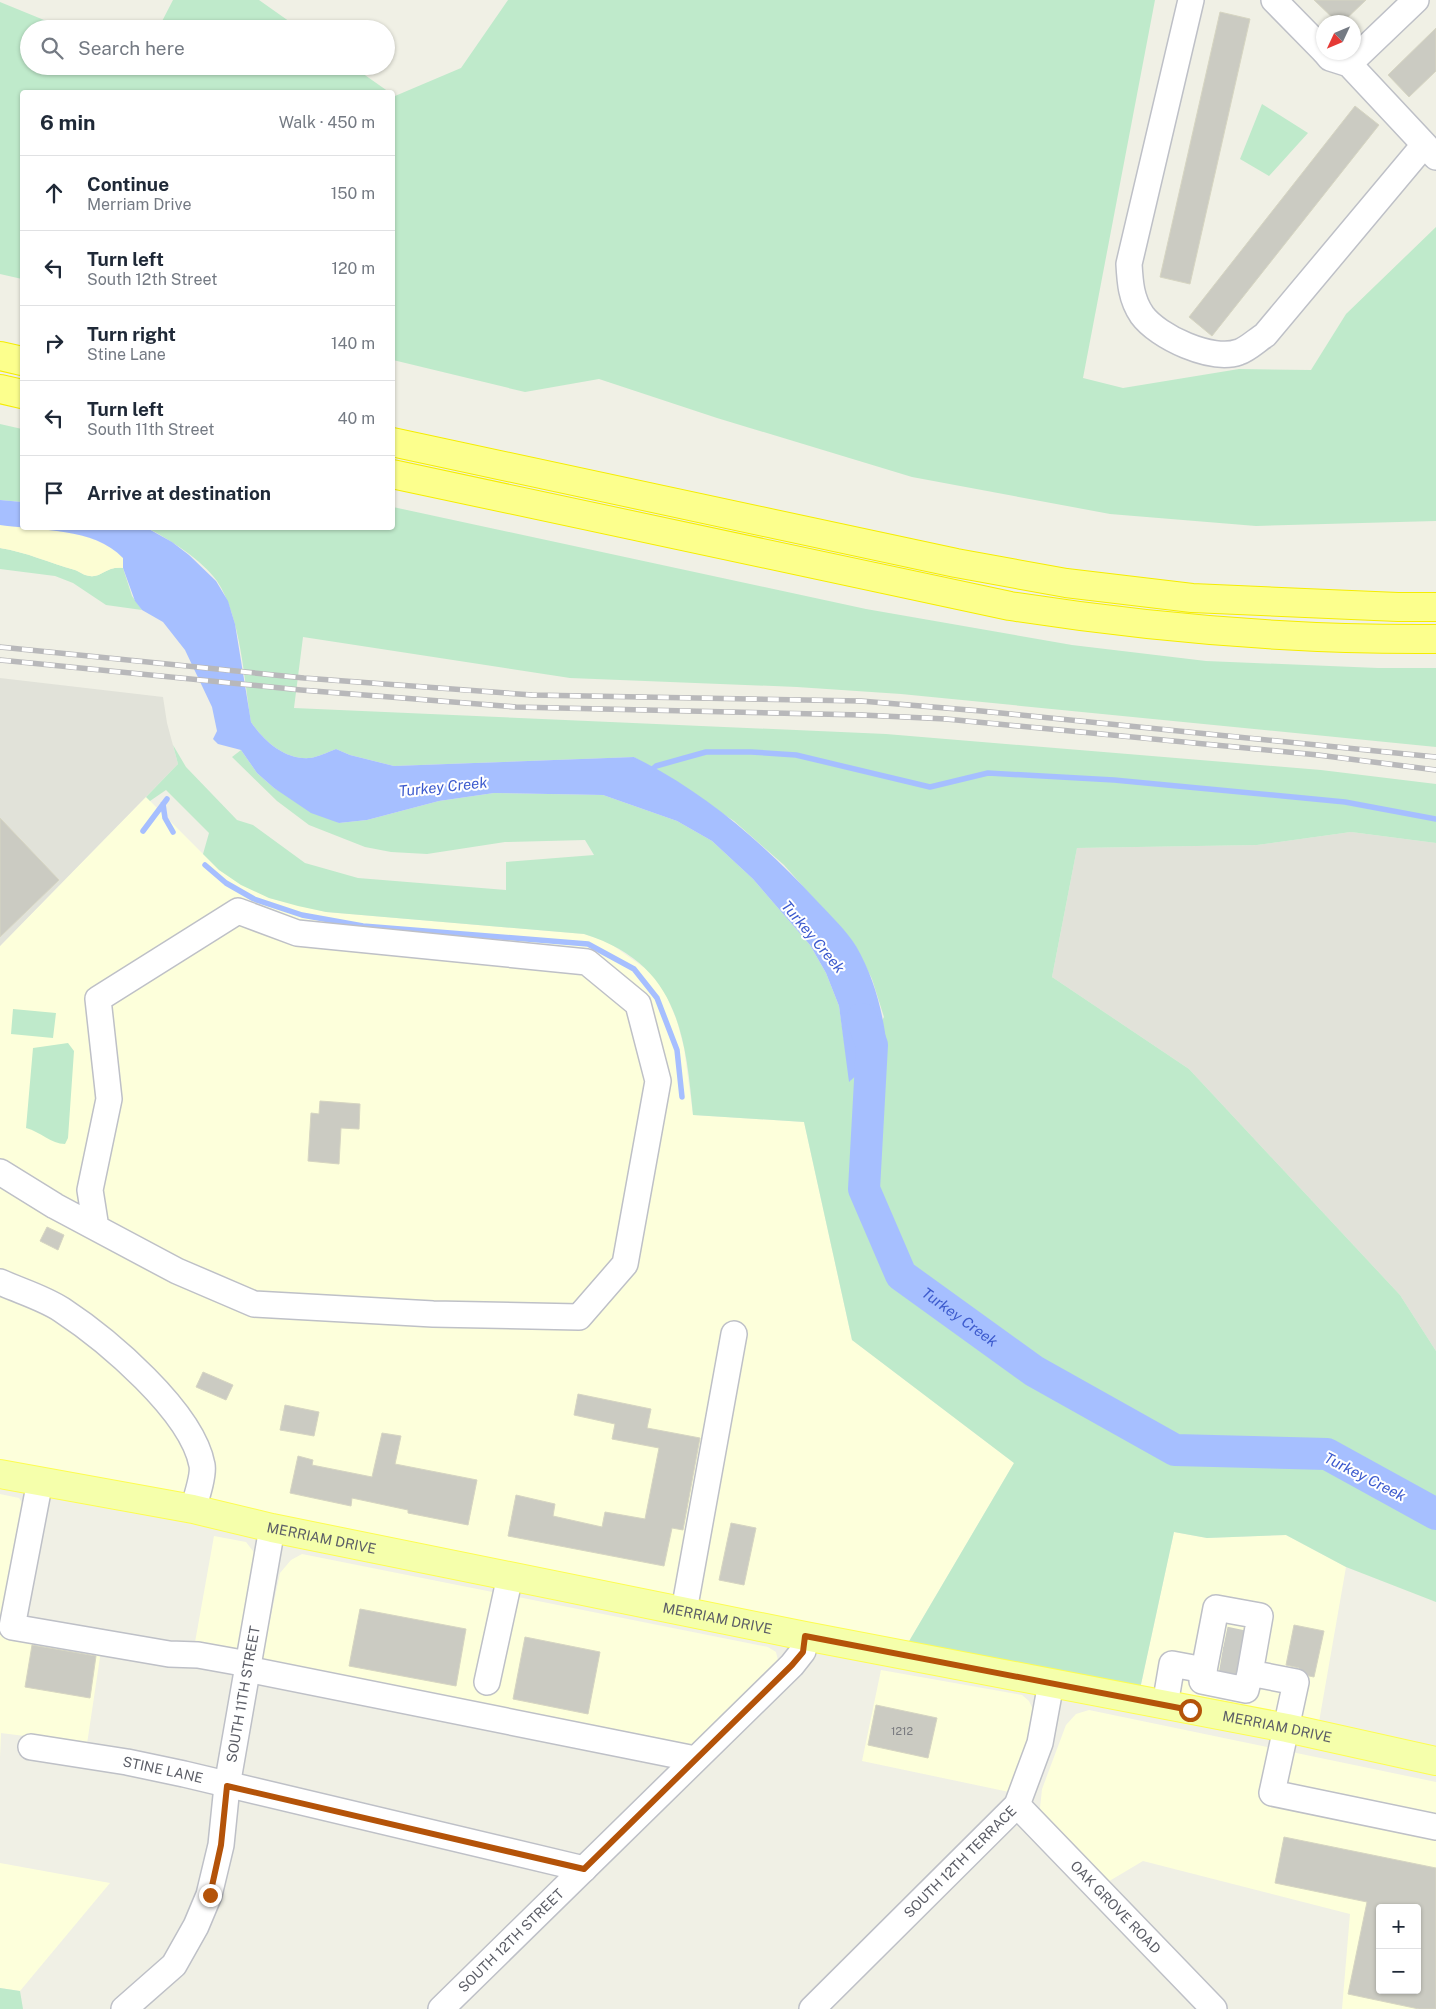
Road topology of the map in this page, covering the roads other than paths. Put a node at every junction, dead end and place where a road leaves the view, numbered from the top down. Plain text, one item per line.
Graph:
1 (1190, 0) edge
2 (1274, 0) edge
3 (1416, 0) edge
4 (1316, 44) edge
5 (1336, 60) edge
6 (1349, 64) junction
7 (1430, 151) edge
8 (0, 356) edge
9 (20, 361) edge
10 (0, 389) edge
11 (20, 394) edge
12 (395, 443) edge
13 (395, 475) edge
14 (1436, 607) edge
15 (1436, 639) edge
16 (0, 1172) edge
17 (96, 1228) junction
18 (0, 1282) edge
19 (734, 1334) dead end
20 (0, 1474) edge
21 (40, 1481) junction
22 (193, 1509) junction
23 (272, 1528) junction
24 (510, 1576) junction
25 (684, 1611) junction
26 (805, 1636) junction
27 (248, 1667) junction
28 (487, 1682) dead end
29 (1051, 1683) junction
30 (1165, 1705) junction
31 (1287, 1728) junction
32 (31, 1747) dead end
33 (696, 1759) junction
34 (1436, 1761) edge
35 (227, 1786) junction
36 (1017, 1805) junction
37 (1436, 1827) edge
38 (584, 1869) junction
39 (1207, 2007) edge
40 (124, 2009) edge
41 (441, 2009) edge
42 (812, 2009) edge

1 - 7 street
2 - 4 street
3 - 6 street
5 - 6 street
6 - 7 street
8 - 9 highway
10 - 11 highway
12 - 14 highway
13 - 15 highway
16 - 17 street
17 - 17 street
18 - 22 street
19 - 25 street
20 - 21 main road, MERRIAM DRIVE
21 - 22 main road, MERRIAM DRIVE
21 - 27 street
22 - 23 main road, MERRIAM DRIVE
23 - 24 main road, MERRIAM DRIVE
23 - 27 street, SOUTH 11TH STREET
24 - 25 main road, MERRIAM DRIVE
24 - 28 street
25 - 26 main road, MERRIAM DRIVE
26 - 29 main road, MERRIAM DRIVE
26 - 33 street, SOUTH 12TH STREET
27 - 33 street
27 - 35 street, SOUTH 11TH STREET
29 - 30 main road, MERRIAM DRIVE
29 - 36 street, SOUTH 12TH TERRACE
30 - 31 main road, MERRIAM DRIVE
30 - 31 street
31 - 34 main road, MERRIAM DRIVE
31 - 37 street
32 - 35 street, STINE LANE
33 - 38 street, SOUTH 12TH STREET
35 - 38 street, STINE LANE
35 - 40 street, SOUTH 11TH STREET
36 - 39 street, OAK GROVE ROAD
36 - 42 street, SOUTH 12TH TERRACE
38 - 41 street, SOUTH 12TH STREET

